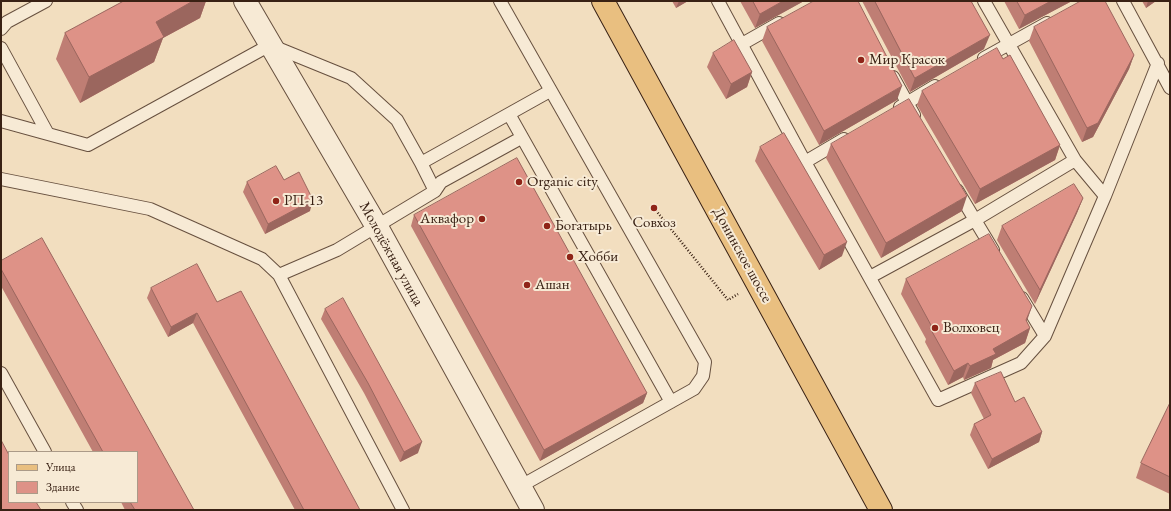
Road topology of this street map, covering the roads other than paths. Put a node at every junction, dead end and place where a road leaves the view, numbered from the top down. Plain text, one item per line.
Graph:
1 (46, 1) edge
2 (245, 1) edge
3 (500, 1) edge
4 (603, 1) edge
5 (718, 1) edge
6 (984, 1) edge
7 (1123, 1) edge
8 (787, 19) edge
9 (1054, 19) edge
10 (1, 29) edge
11 (742, 44) junction
12 (1008, 44) junction
13 (270, 45) junction
14 (1, 48) edge
15 (1158, 63) junction
16 (974, 64) edge
17 (889, 69) edge
18 (947, 80) edge
19 (1170, 88) edge
20 (550, 91) junction
21 (907, 103) junction
22 (508, 114) junction
23 (886, 115) edge
24 (1, 121) edge
25 (919, 124) edge
26 (48, 134) junction
27 (852, 134) edge
28 (521, 138) junction
29 (1075, 160) junction
30 (805, 162) junction
31 (421, 163) junction
32 (1, 179) edge
33 (951, 179) edge
34 (435, 191) junction
35 (1105, 196) junction
36 (975, 220) junction
37 (376, 227) junction
38 (1000, 261) edge
39 (279, 275) junction
40 (870, 277) junction
41 (1016, 288) edge
42 (1045, 336) junction
43 (1, 373) edge
44 (671, 402) junction
45 (44, 451) edge
46 (519, 487) junction
47 (403, 510) edge
48 (533, 510) edge
49 (881, 510) edge

1 - 10 lane
2 - 13 street, Молодёжная улица
3 - 20 lane
4 - 49 main road, Донинское шоссе
5 - 11 lane
6 - 12 lane
7 - 15 lane
8 - 11 lane
9 - 12 lane
11 - 30 lane
12 - 16 lane
12 - 29 lane
13 - 26 lane
13 - 31 lane
13 - 37 street, Молодёжная улица
14 - 26 lane
15 - 19 lane
15 - 35 lane
17 - 21 lane
18 - 21 lane
20 - 22 lane
20 - 44 lane
21 - 23 lane
21 - 25 lane
22 - 28 lane
22 - 31 lane
24 - 26 lane
27 - 30 lane
28 - 34 lane
28 - 44 lane
29 - 35 lane
29 - 36 lane
30 - 40 lane
31 - 34 lane
32 - 39 lane
33 - 36 lane
34 - 37 lane
35 - 42 lane
36 - 38 lane
36 - 40 lane
37 - 39 lane
37 - 46 street, Молодёжная улица
39 - 47 lane
40 - 42 lane
41 - 42 lane
43 - 45 lane
44 - 46 lane
46 - 48 street, Молодёжная улица

